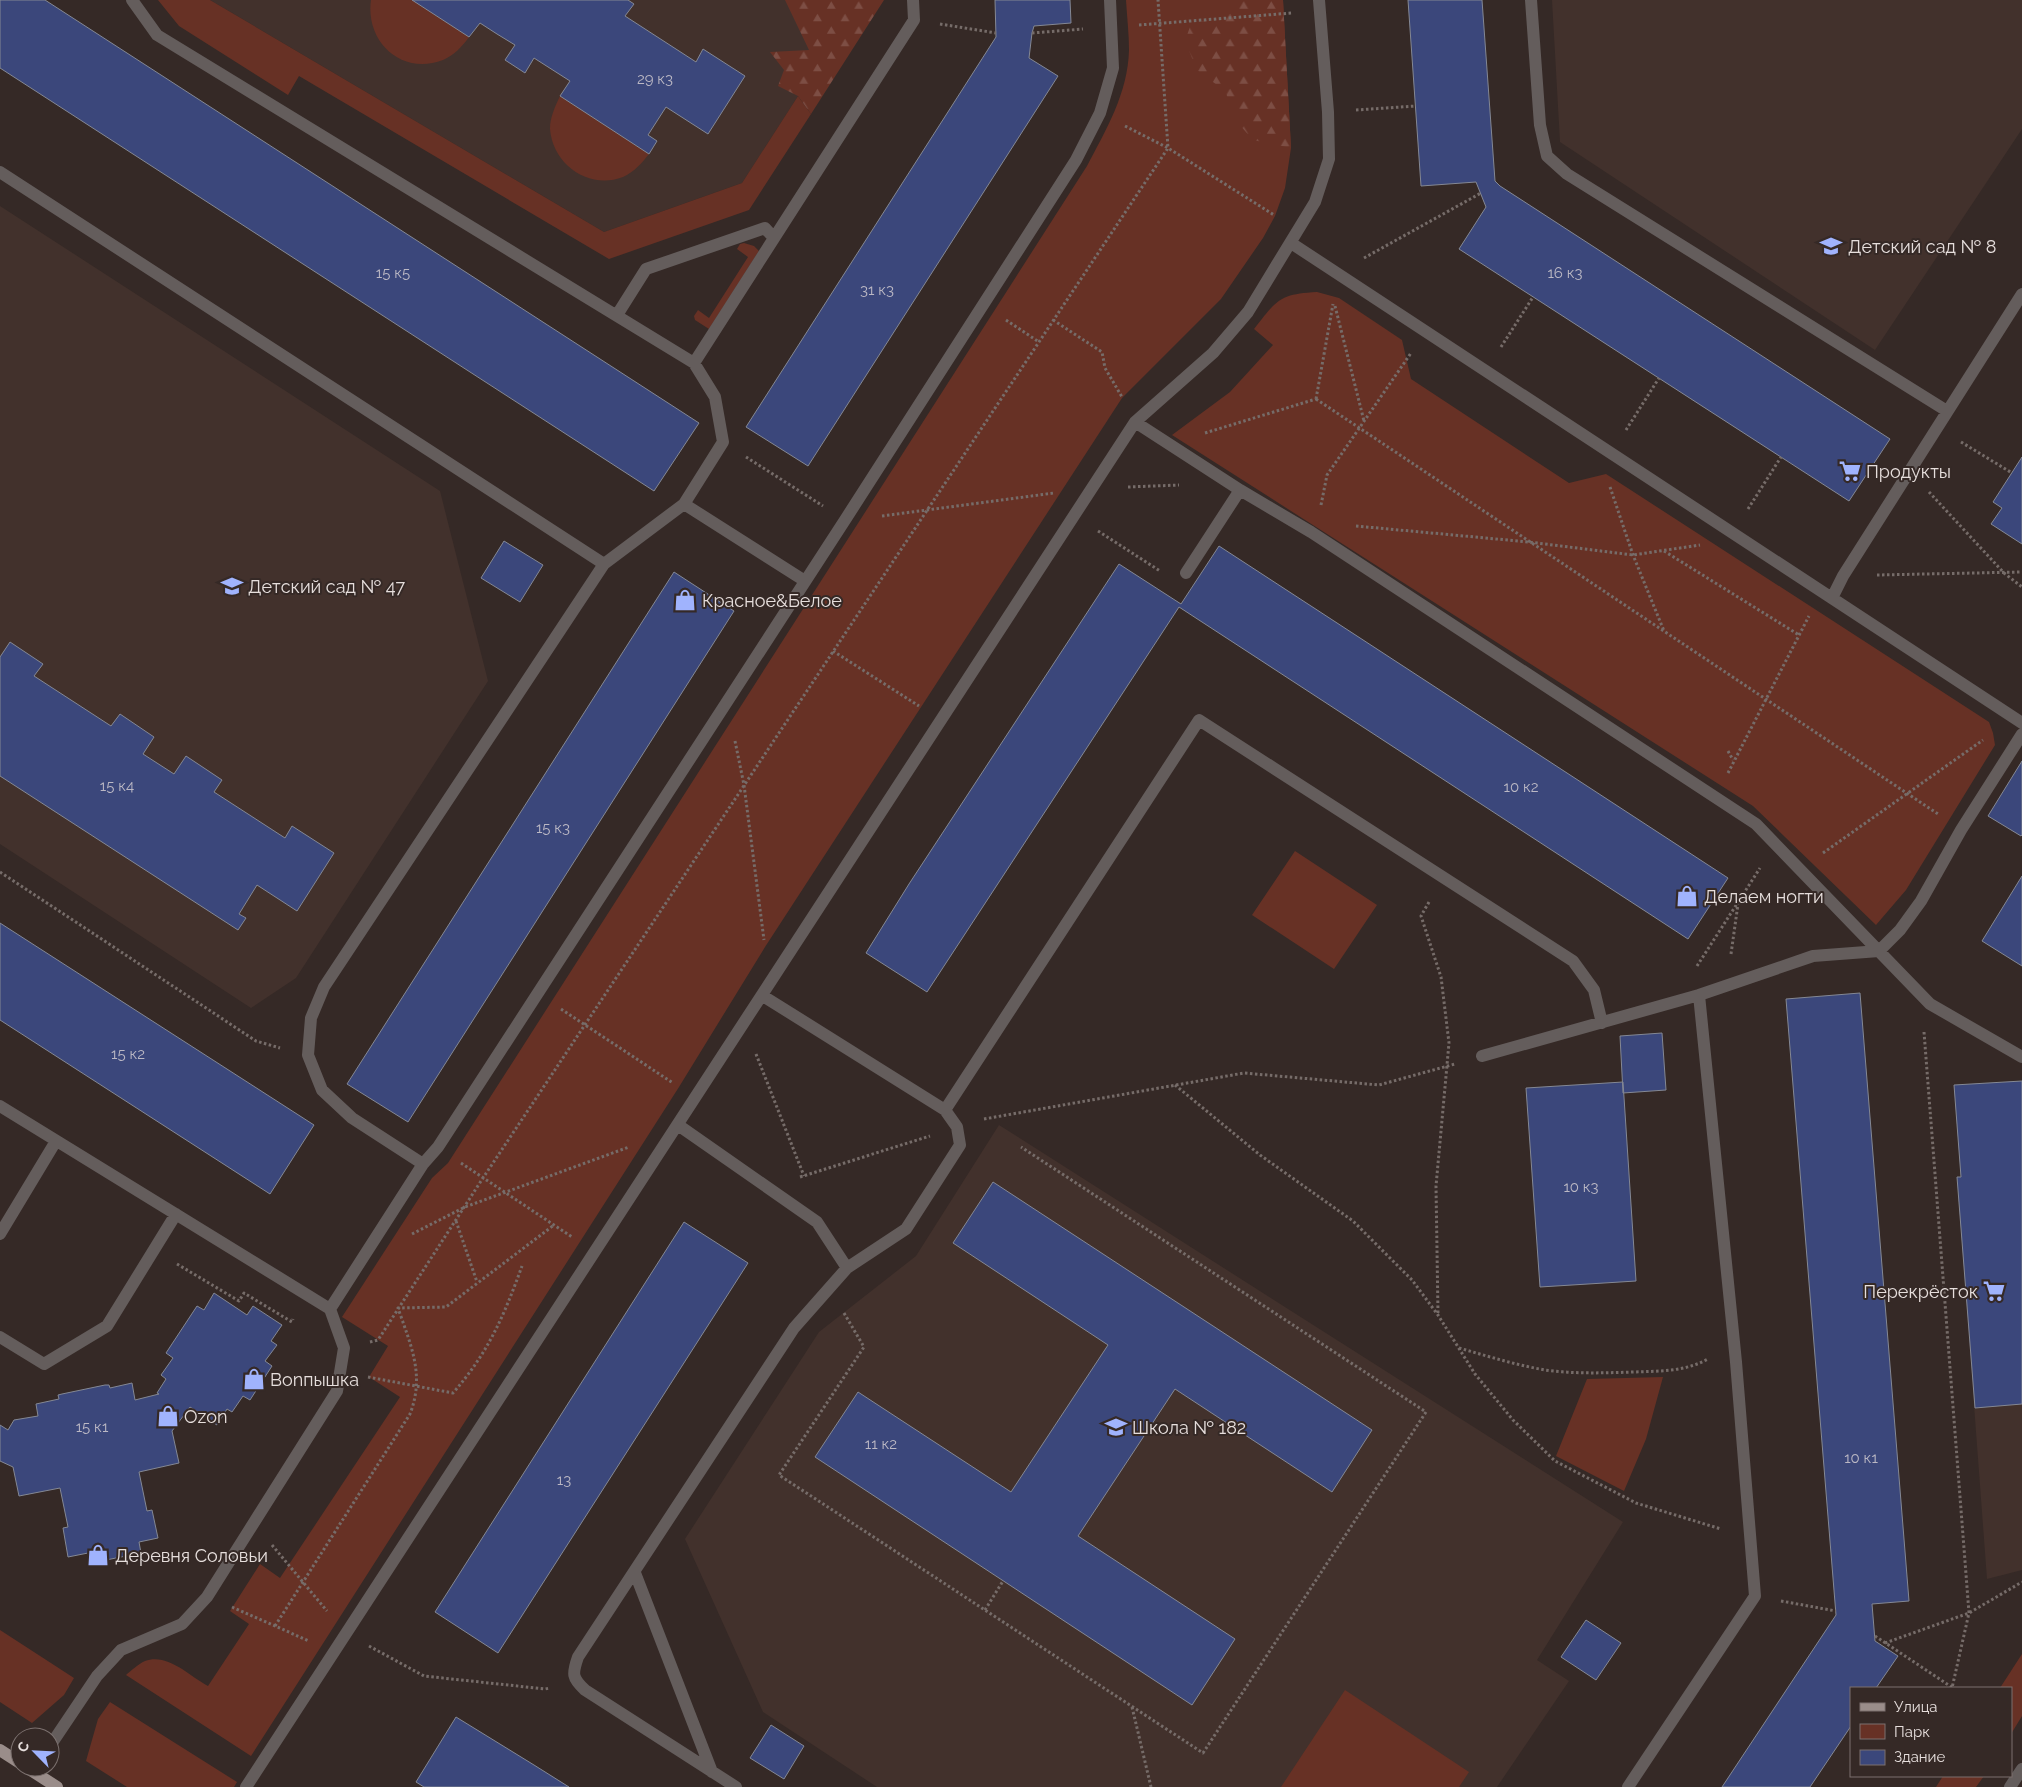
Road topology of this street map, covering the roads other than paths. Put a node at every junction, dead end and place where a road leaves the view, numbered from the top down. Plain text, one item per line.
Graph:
1 (132, 0) edge
2 (913, 0) edge
3 (1110, 0) edge
4 (1531, 0) edge
5 (1320, 5) edge
6 (0, 172) edge
7 (774, 238) junction
8 (1291, 244) junction
9 (2022, 294) edge
10 (617, 315) junction
11 (694, 363) junction
12 (1947, 411) junction
13 (1136, 422) junction
14 (1240, 490) junction
15 (684, 504) junction
16 (604, 564) junction
17 (1186, 573) dead end
18 (805, 581) junction
19 (1827, 595) junction
20 (2017, 720) edge
21 (2022, 734) edge
22 (1879, 951) junction
23 (1699, 995) junction
24 (763, 996) junction
25 (1602, 1023) junction
26 (1482, 1056) road end
27 (2022, 1058) edge
28 (0, 1106) edge
29 (945, 1110) junction
30 (678, 1125) junction
31 (56, 1141) junction
32 (423, 1164) junction
33 (176, 1214) junction
34 (0, 1234) edge
35 (846, 1268) junction
36 (330, 1309) junction
37 (0, 1337) edge
38 (635, 1573) junction
39 (60, 1731) edge
40 (2022, 1768) edge
41 (712, 1772) junction
42 (44, 1777) edge
43 (57, 1787) edge
44 (246, 1787) edge
45 (736, 1787) edge
46 (1628, 1787) edge
47 (2010, 1787) edge

1 - 10 street
2 - 7 street
3 - 18 street
4 - 12 street
5 - 8 street
6 - 16 street
7 - 10 street
7 - 11 street
8 - 13 street
8 - 19 street
9 - 12 street
10 - 11 street
11 - 15 street
12 - 19 street
13 - 14 street
13 - 24 street
14 - 17 street
14 - 22 street
15 - 16 street
15 - 18 street
16 - 32 street
18 - 32 street
19 - 20 street
21 - 22 street
22 - 23 street
22 - 27 street
23 - 25 street
23 - 46 street
24 - 29 street
24 - 30 street
25 - 26 street
25 - 29 street
28 - 31 street
29 - 35 street
30 - 35 street
30 - 44 street
31 - 33 street
31 - 34 street
32 - 36 street
33 - 36 street
33 - 37 street
35 - 38 street
36 - 39 street
38 - 41 street
38 - 41 street
40 - 47 street
41 - 45 street
42 - 43 main road

